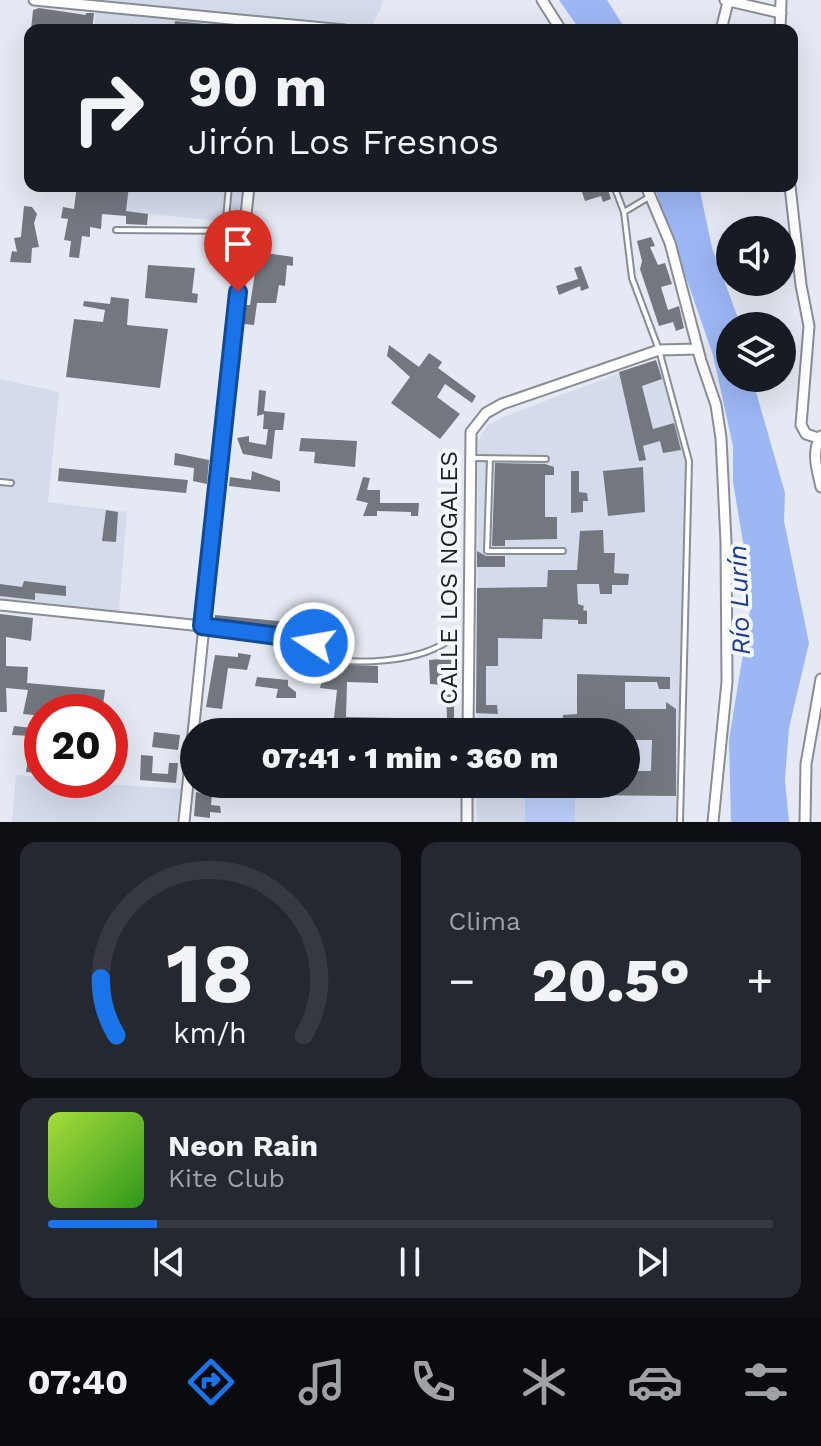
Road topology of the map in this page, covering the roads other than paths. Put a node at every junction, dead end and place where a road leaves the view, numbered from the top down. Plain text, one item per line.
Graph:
1 (34, 0) edge
2 (542, 0) edge
3 (781, 0) edge
4 (726, 1) edge
5 (781, 13) junction
6 (249, 24) edge
7 (557, 24) edge
8 (722, 24) edge
9 (780, 24) edge
10 (228, 192) edge
11 (248, 192) edge
12 (616, 192) edge
13 (649, 192) edge
14 (791, 192) edge
15 (651, 196) junction
16 (624, 212) junction
17 (793, 216) edge
18 (226, 219) dead end
19 (116, 230) dead end
20 (244, 231) junction
21 (796, 241) edge
22 (698, 349) junction
23 (659, 350) junction
24 (807, 360) junction
25 (821, 364) edge
26 (821, 438) edge
27 (470, 459) junction
28 (490, 459) junction
29 (546, 459) dead end
30 (0, 482) edge
31 (11, 483) dead end
32 (821, 487) edge
33 (563, 551) dead end
34 (0, 605) edge
35 (202, 626) junction
36 (301, 639) junction
37 (445, 643) dead end
38 (321, 659) junction
39 (821, 679) edge
40 (468, 718) edge
41 (467, 798) edge
42 (184, 822) edge
43 (467, 822) edge
44 (680, 822) edge
45 (713, 822) edge
46 (805, 822) edge

1 - 6 street
2 - 7 street
3 - 5 street
4 - 5 street
4 - 8 street
5 - 9 street
10 - 18 lane
11 - 20 street
12 - 16 lane
13 - 15 street
14 - 17 street
15 - 16 lane
15 - 22 street
16 - 23 lane
19 - 20 lane
20 - 35 street
21 - 24 street
22 - 23 street, CALLE LOS NOGALES
22 - 45 street
23 - 27 street, CALLE LOS NOGALES
23 - 44 lane
24 - 25 street
24 - 26 street
26 - 32 street
27 - 28 lane
27 - 40 street, CALLE LOS NOGALES
28 - 29 lane
28 - 33 lane
30 - 31 lane
34 - 35 street
35 - 36 lane
35 - 42 street
36 - 38 lane
36 - 38 lane
37 - 38 lane
39 - 46 street
41 - 43 street

